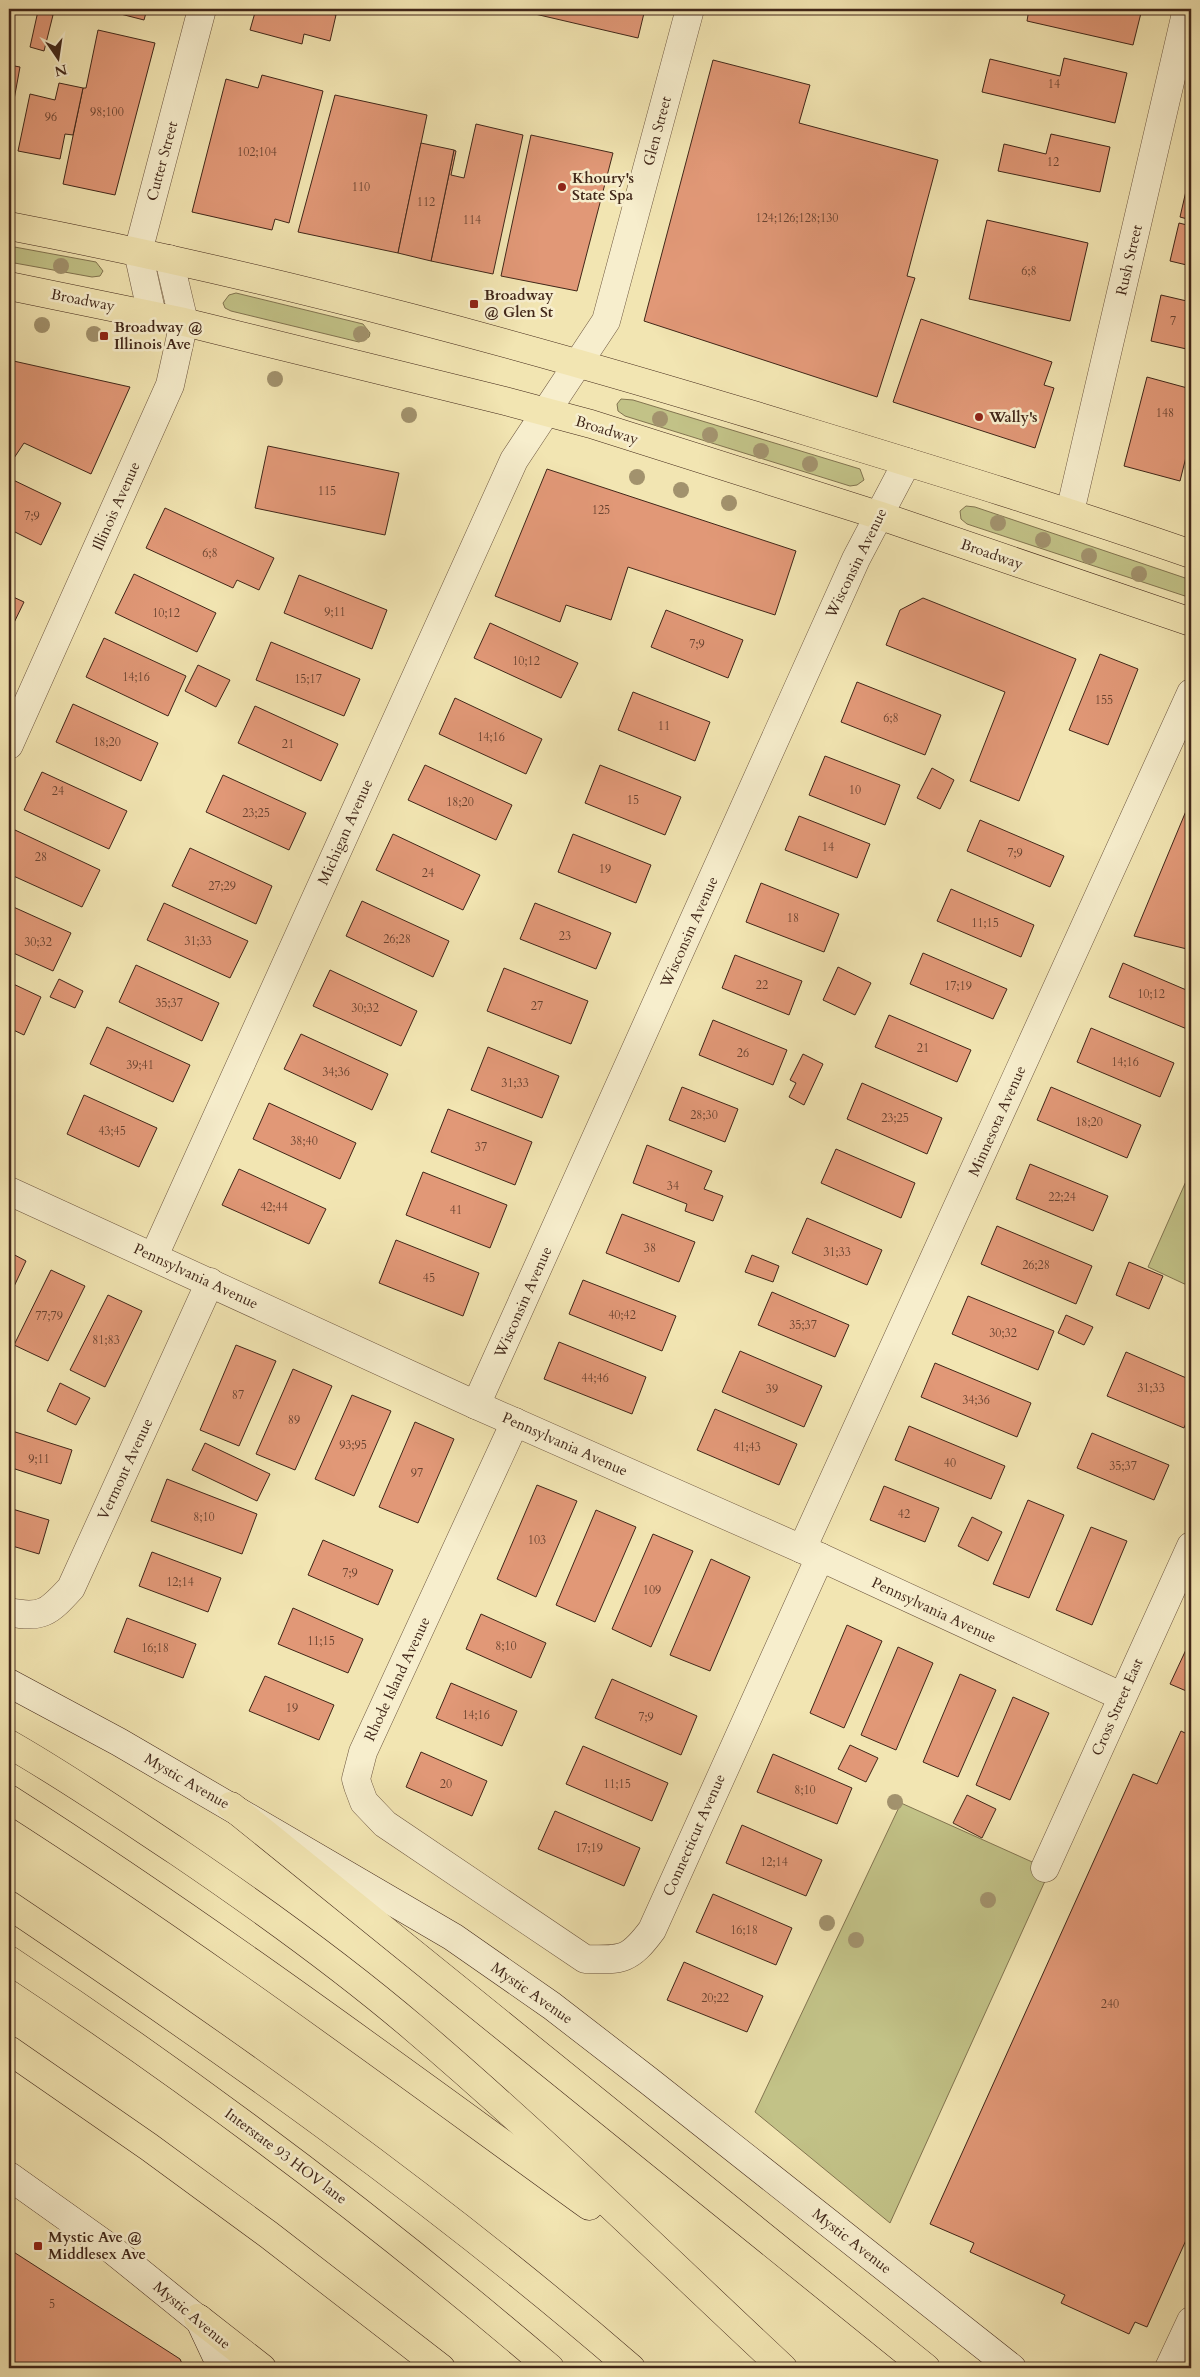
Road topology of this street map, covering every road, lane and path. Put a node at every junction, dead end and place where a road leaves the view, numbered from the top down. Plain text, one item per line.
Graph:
1 (202, 9) edge
2 (690, 9) edge
3 (1187, 9) edge
4 (9, 226) edge
5 (138, 252) junction
6 (169, 259) junction
7 (9, 286) edge
8 (152, 315) junction
9 (184, 322) junction
10 (578, 362) junction
11 (544, 411) junction
12 (907, 462) junction
13 (1070, 512) junction
14 (878, 515) junction
15 (1191, 554) edge
16 (1191, 622) edge
17 (1191, 694) edge
18 (9, 745) edge
19 (9, 1191) edge
20 (154, 1256) junction
21 (210, 1282) junction
22 (476, 1405) junction
23 (515, 1422) junction
24 (1191, 1546) edge
25 (811, 1553) junction
26 (9, 1612) edge
27 (9, 1683) edge
28 (1121, 1696) junction
29 (9, 1744) edge
30 (9, 1799) edge
31 (231, 1806) junction
32 (1045, 1868) dead end
33 (484, 1889) joint
34 (9, 1905) edge
35 (9, 1960) edge
36 (9, 2050) edge
37 (9, 2176) edge
38 (682, 2273) junction
39 (198, 2318) junction
40 (377, 2320) junction
41 (1187, 2329) edge
42 (222, 2368) edge
43 (252, 2368) edge
44 (262, 2368) edge
45 (421, 2368) edge
46 (441, 2368) edge
47 (550, 2368) edge
48 (631, 2368) edge
49 (783, 2368) edge
50 (926, 2368) edge
51 (1012, 2368) edge
52 (1154, 2368) edge
53 (1170, 2368) edge

1 - 5 street, Cutter Street
2 - 10 street, Glen Street
3 - 13 street, Rush Street
4 - 5 main road
5 - 6 main road
5 - 8 street, Cutter Street
6 - 9 street, Illinois Avenue
6 - 10 main road
7 - 8 main road, Broadway
8 - 9 main road, Broadway
9 - 11 main road, Broadway
9 - 18 street, Illinois Avenue
10 - 11 street, Glen Street
10 - 12 main road
11 - 14 main road, Broadway
11 - 20 street, Michigan Avenue
12 - 13 main road
12 - 14 street, Wisconsin Avenue
13 - 15 main road
14 - 16 main road, Broadway
14 - 22 street, Wisconsin Avenue
17 - 25 street, Minnesota Avenue
19 - 20 street, Pennsylvania Avenue
20 - 21 street, Pennsylvania Avenue
21 - 22 street, Pennsylvania Avenue
21 - 26 street, Vermont Avenue
22 - 23 street, Pennsylvania Avenue
23 - 25 street, Pennsylvania Avenue
23 - 33 street, Rhode Island Avenue
24 - 28 street, Cross Street East
25 - 28 street, Pennsylvania Avenue
25 - 33 street, Connecticut Avenue
27 - 31 street, Mystic Avenue
28 - 32 street, Cross Street East
29 - 38 main road
30 - 38 main road
31 - 50 main road
31 - 51 street, Mystic Avenue
34 - 48 main road
35 - 47 main road, Interstate 93 HOV lane
36 - 40 main road
37 - 39 street, Mystic Avenue
38 - 49 main road
39 - 42 street
39 - 43 street, Mystic Avenue
39 - 44 main road
40 - 45 main road
40 - 46 main road
41 - 52 street
41 - 53 street

